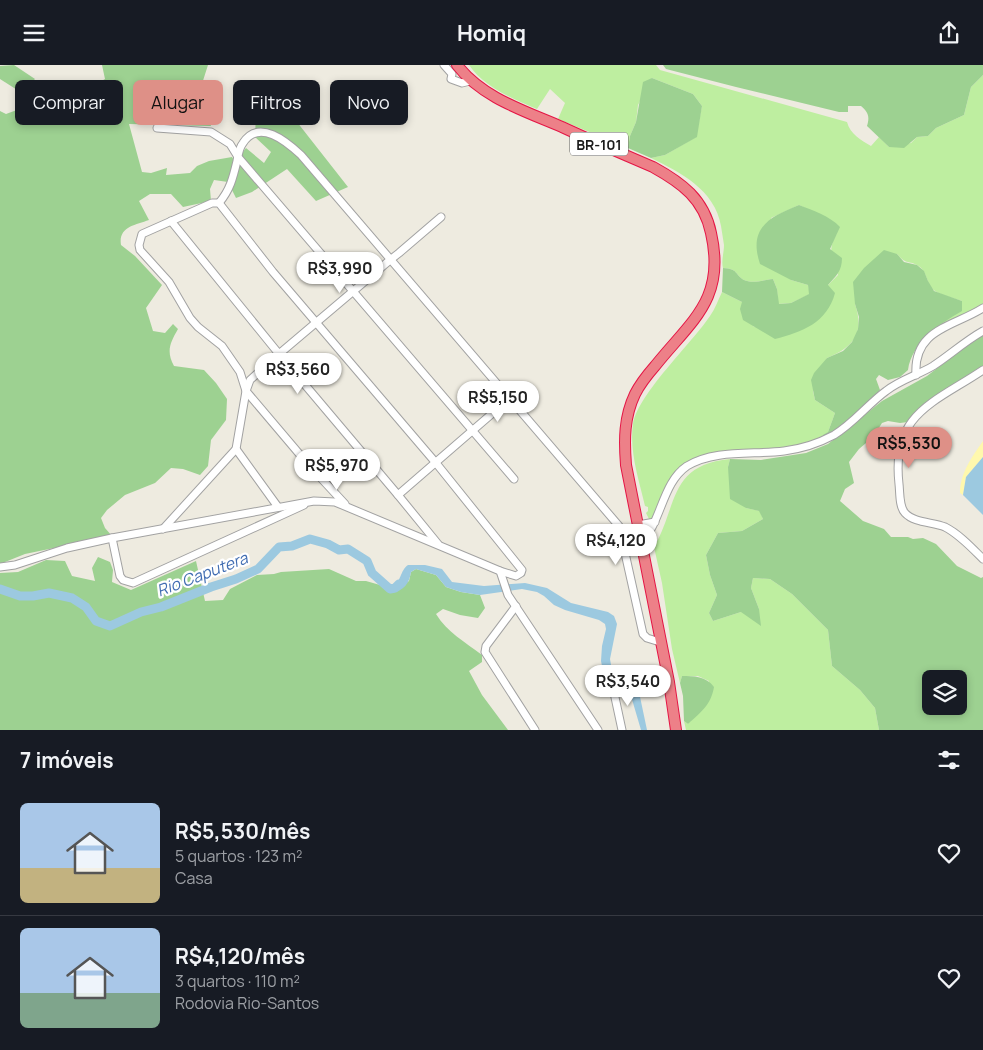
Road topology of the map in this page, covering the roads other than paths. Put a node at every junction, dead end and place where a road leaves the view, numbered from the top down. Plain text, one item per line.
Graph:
1 (444, 65) edge
2 (457, 65) edge
3 (470, 81) junction
4 (157, 128) dead end
5 (238, 157) junction
6 (219, 203) junction
7 (441, 217) dead end
8 (171, 221) junction
9 (390, 260) junction
10 (353, 292) junction
11 (983, 308) edge
12 (316, 323) junction
13 (983, 331) edge
14 (279, 354) junction
15 (983, 370) edge
16 (916, 375) junction
17 (246, 391) junction
18 (509, 399) junction
19 (473, 431) junction
20 (236, 449) junction
21 (436, 463) junction
22 (514, 479) dead end
23 (398, 495) junction
24 (314, 501) junction
25 (278, 507) junction
26 (347, 507) junction
27 (656, 523) junction
28 (638, 525) junction
29 (162, 529) junction
30 (112, 538) junction
31 (641, 543) junction
32 (440, 546) junction
33 (983, 559) edge
34 (0, 567) edge
35 (500, 571) junction
36 (516, 606) junction
37 (660, 642) junction
38 (613, 689) dead end
39 (535, 730) edge
40 (598, 730) edge
41 (622, 730) edge
42 (676, 730) edge

1 - 3 street
2 - 3 highway, BR-101
3 - 28 highway, BR-101
4 - 5 street
5 - 6 street
5 - 9 street
5 - 10 street
6 - 8 street
6 - 12 street
7 - 9 street
8 - 14 street
8 - 17 street
9 - 10 street
9 - 18 street
10 - 12 street
10 - 19 street
11 - 16 street
12 - 14 street
12 - 21 street
13 - 16 street
14 - 17 street
14 - 23 street
15 - 33 street
16 - 27 street
17 - 20 street
17 - 26 street
18 - 19 street
18 - 37 street
19 - 21 street
19 - 22 street
20 - 25 street
20 - 29 street
21 - 23 street
21 - 35 street
23 - 32 street
24 - 25 street
24 - 26 street
24 - 30 street
25 - 29 street
26 - 32 street
27 - 28 street
27 - 31 street
28 - 31 highway, BR-101
29 - 30 street
30 - 34 street
31 - 37 highway, BR-101
32 - 35 street
35 - 36 street
36 - 39 street
36 - 40 street
37 - 42 highway, BR-101
38 - 41 street

